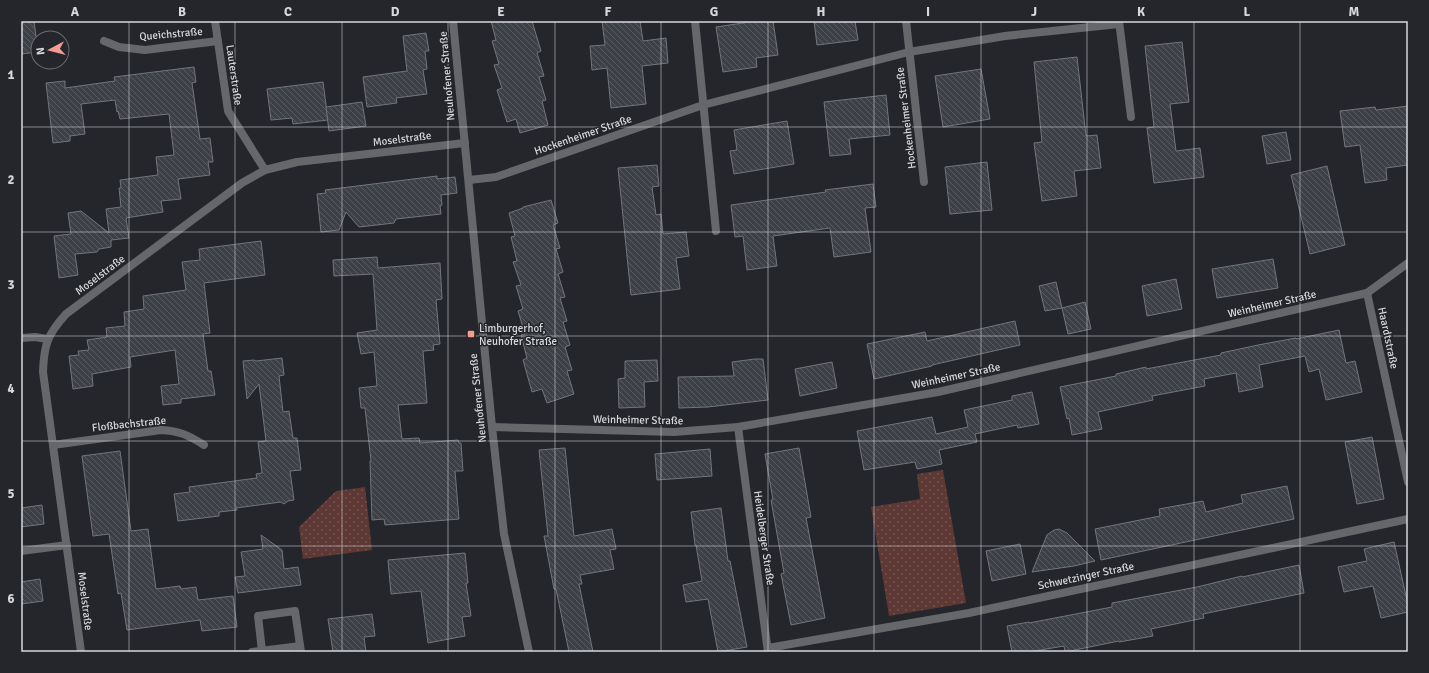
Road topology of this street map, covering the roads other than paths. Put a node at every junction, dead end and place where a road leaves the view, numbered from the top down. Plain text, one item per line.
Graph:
1 (215, 21) edge
2 (453, 21) edge
3 (695, 21) edge
4 (906, 21) edge
5 (1119, 23) edge
6 (104, 41) dead end
7 (218, 41) junction
8 (910, 52) junction
9 (703, 106) junction
10 (1130, 117) dead end
11 (465, 143) junction
12 (265, 170) junction
13 (469, 180) junction
14 (924, 182) dead end
15 (716, 231) dead end
16 (1408, 262) edge
17 (1367, 293) junction
18 (21, 338) edge
19 (47, 339) junction
20 (492, 427) junction
21 (738, 428) junction
22 (53, 445) junction
23 (204, 445) dead end
24 (1408, 482) edge
25 (1408, 519) edge
26 (67, 545) junction
27 (21, 551) edge
28 (300, 649) edge
29 (768, 650) edge
30 (262, 651) junction
31 (80, 652) edge
32 (252, 652) edge
33 (529, 652) edge

1 - 7 street, Lauterstraße
2 - 11 street, Neuhofener Straße
3 - 9 street
4 - 8 street, Hockenheimer Straße
5 - 8 street, Hockenheimer Straße
5 - 10 street, Hockenheimer Straße
6 - 7 street, Queichstraße
7 - 12 street, Lauterstraße
8 - 9 street, Hockenheimer Straße
8 - 14 street, Hockenheimer Straße
9 - 13 street, Hockenheimer Straße
9 - 15 street
11 - 12 street, Moselstraße
11 - 13 street, Neuhofener Straße
12 - 19 street, Moselstraße
13 - 20 street, Neuhofener Straße
16 - 17 street, Weinheimer Straße
17 - 21 street, Weinheimer Straße
17 - 24 street, Haardtstraße
18 - 19 street
19 - 22 street, Moselstraße
20 - 21 street, Weinheimer Straße
20 - 33 street, Neuhofener Straße
21 - 29 street, Heidelberger Straße
22 - 23 street, Floßbachstraße
22 - 26 street, Moselstraße
25 - 29 street, Schwetzinger Straße
26 - 27 street
26 - 31 street, Moselstraße
28 - 30 street
28 - 30 street
30 - 32 street

